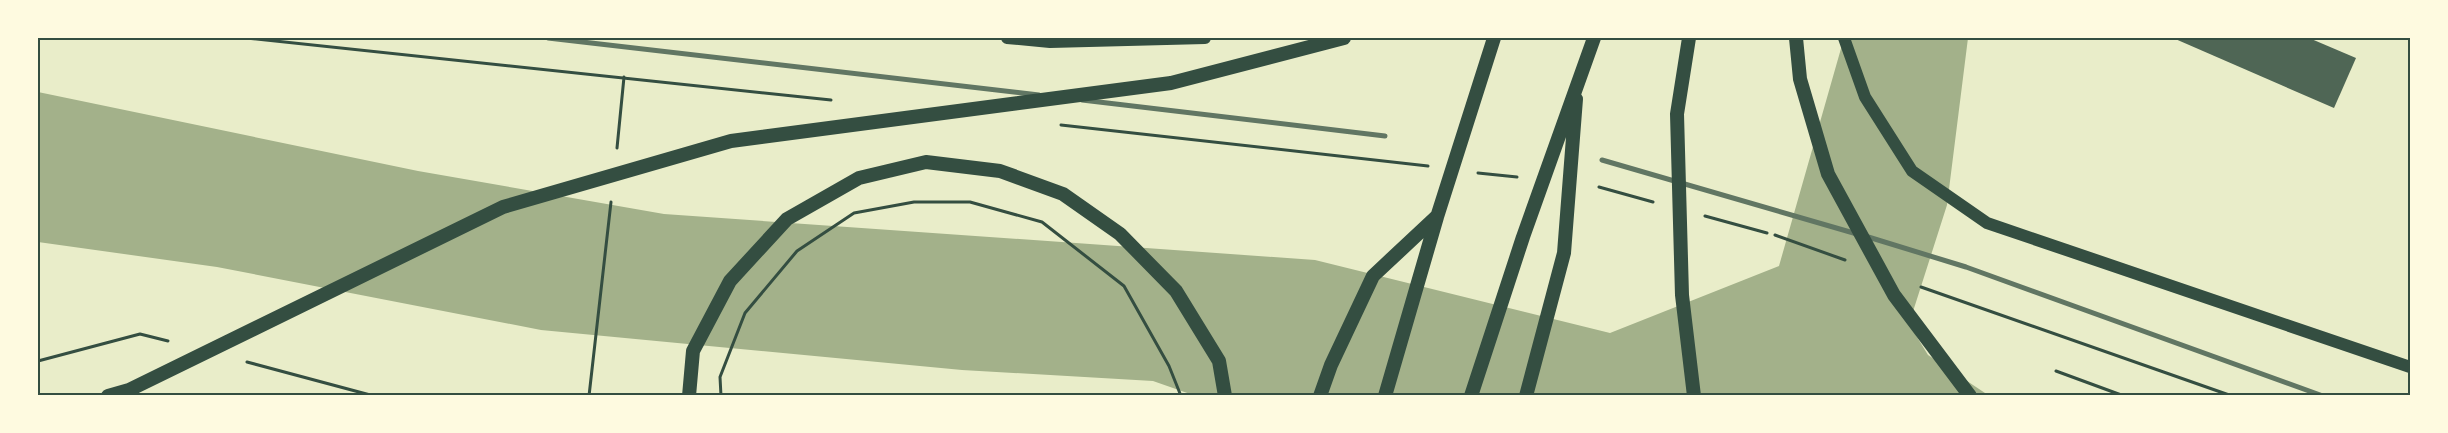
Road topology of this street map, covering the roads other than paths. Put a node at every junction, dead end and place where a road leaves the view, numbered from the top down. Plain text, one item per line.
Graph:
1 (548, 38) edge
2 (1007, 38) edge
3 (1205, 38) edge
4 (1344, 38) edge
5 (1494, 38) edge
6 (1594, 38) edge
7 (1689, 38) edge
8 (1796, 38) edge
9 (1844, 38) edge
10 (1578, 80) junction
11 (1385, 136) dead end
12 (1602, 160) dead end
13 (1437, 217) junction
14 (2410, 367) edge
15 (108, 396) edge
16 (689, 396) edge
17 (1225, 396) edge
18 (1320, 396) edge
19 (1385, 396) edge
20 (1471, 396) edge
21 (1526, 396) edge
22 (1694, 396) edge
23 (1970, 396) edge
24 (2323, 396) edge

1 - 11 street
2 - 3 main road
4 - 15 highway
5 - 13 highway
6 - 10 highway
7 - 22 highway
8 - 23 highway
9 - 14 main road
10 - 20 highway
10 - 21 highway
12 - 24 street
13 - 18 highway
13 - 19 highway
16 - 17 highway

